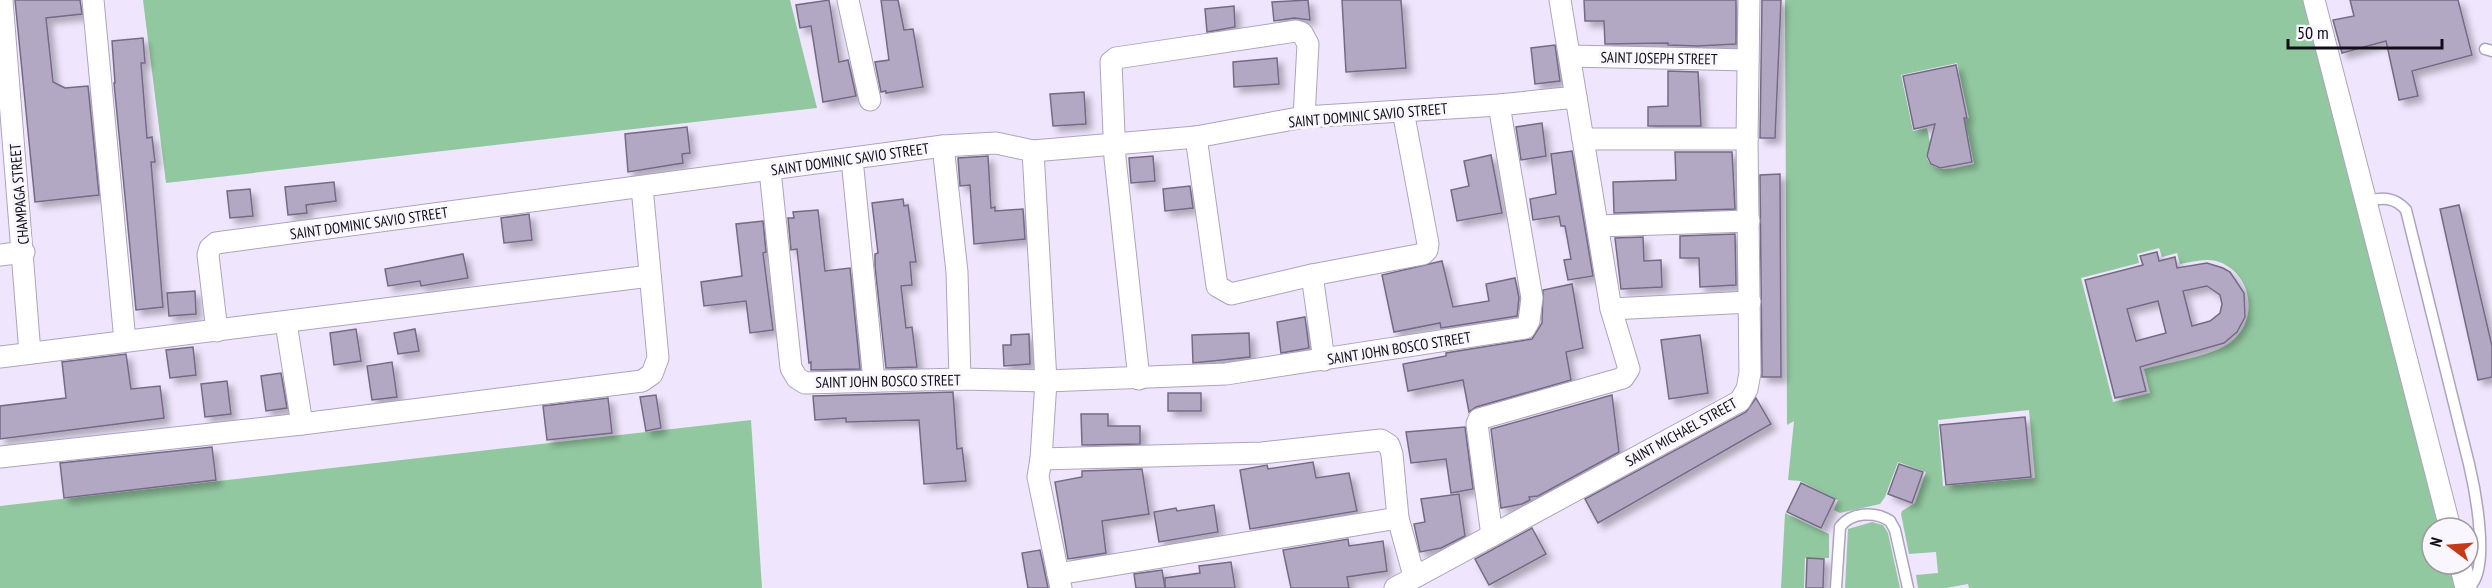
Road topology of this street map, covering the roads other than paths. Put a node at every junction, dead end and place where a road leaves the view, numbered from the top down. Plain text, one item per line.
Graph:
1 (2, 0) edge
2 (93, 0) edge
3 (848, 0) edge
4 (1560, 0) edge
5 (1749, 0) edge
6 (2314, 0) edge
7 (3, 32) edge
8 (1570, 56) junction
9 (1748, 60) junction
10 (1576, 97) junction
11 (870, 100) dead end
12 (1499, 105) junction
13 (1403, 111) junction
14 (1304, 117) junction
15 (1196, 137) junction
16 (1583, 139) junction
17 (1746, 140) junction
18 (1115, 144) junction
19 (943, 146) junction
20 (1033, 151) junction
21 (852, 159) junction
22 (770, 171) junction
23 (642, 187) junction
24 (2367, 201) junction
25 (1749, 221) junction
26 (1598, 226) junction
27 (24, 252) junction
28 (0, 255) edge
29 (1312, 275) junction
30 (650, 276) junction
31 (1750, 302) junction
32 (1611, 309) junction
33 (286, 323) junction
34 (217, 331) junction
35 (125, 341) junction
36 (30, 353) junction
37 (0, 357) edge
38 (1324, 360) junction
39 (960, 379) junction
40 (1139, 379) junction
41 (874, 381) junction
42 (1046, 381) junction
43 (302, 424) junction
44 (0, 457) edge
45 (1041, 459) junction
46 (2447, 516) edge
47 (1398, 518) junction
48 (1492, 536) junction
49 (1414, 576) junction
50 (1060, 581) edge
51 (1395, 588) edge
52 (1836, 588) edge
53 (1908, 588) edge
54 (2467, 588) edge

1 - 7 street, CHAMPAGA STREET
2 - 35 street
3 - 11 street
4 - 8 street
5 - 9 street, SAINT MICHAEL STREET
6 - 24 street
7 - 27 street, CHAMPAGA STREET
8 - 9 street, SAINT JOSEPH STREET
8 - 10 street
9 - 17 street, SAINT MICHAEL STREET
10 - 12 street, SAINT DOMINIC SAVIO STREET
10 - 16 street
12 - 13 street, SAINT DOMINIC SAVIO STREET
12 - 38 street, SAINT JOHN BOSCO STREET
13 - 14 street, SAINT DOMINIC SAVIO STREET
13 - 29 street
14 - 15 street, SAINT DOMINIC SAVIO STREET
14 - 18 street
15 - 18 street, SAINT DOMINIC SAVIO STREET
15 - 29 street
16 - 17 street
16 - 26 street
17 - 25 street, SAINT MICHAEL STREET
18 - 20 street, SAINT DOMINIC SAVIO STREET
18 - 40 street
19 - 20 street, SAINT DOMINIC SAVIO STREET
19 - 21 street, SAINT DOMINIC SAVIO STREET
19 - 39 street
20 - 42 street
21 - 22 street, SAINT DOMINIC SAVIO STREET
21 - 41 street
22 - 23 street, SAINT DOMINIC SAVIO STREET
22 - 41 street, SAINT JOHN BOSCO STREET
23 - 30 street
23 - 34 street, SAINT DOMINIC SAVIO STREET
24 - 46 street
24 - 54 lane
25 - 26 street
25 - 31 street, SAINT MICHAEL STREET
26 - 32 street
27 - 28 street
27 - 36 street, CHAMPAGA STREET
29 - 38 street
30 - 33 street
30 - 43 street
31 - 32 street
31 - 48 street, SAINT MICHAEL STREET
32 - 48 street
33 - 34 street
33 - 43 street
34 - 35 street
35 - 36 street
36 - 37 street
38 - 40 street, SAINT JOHN BOSCO STREET
39 - 41 street, SAINT JOHN BOSCO STREET
39 - 42 street, SAINT JOHN BOSCO STREET
40 - 42 street, SAINT JOHN BOSCO STREET
42 - 45 street
43 - 44 street
45 - 47 street
45 - 50 street
47 - 49 street
47 - 50 street
48 - 49 street, SAINT MICHAEL STREET
49 - 51 street, SAINT MICHAEL STREET
52 - 53 lane

